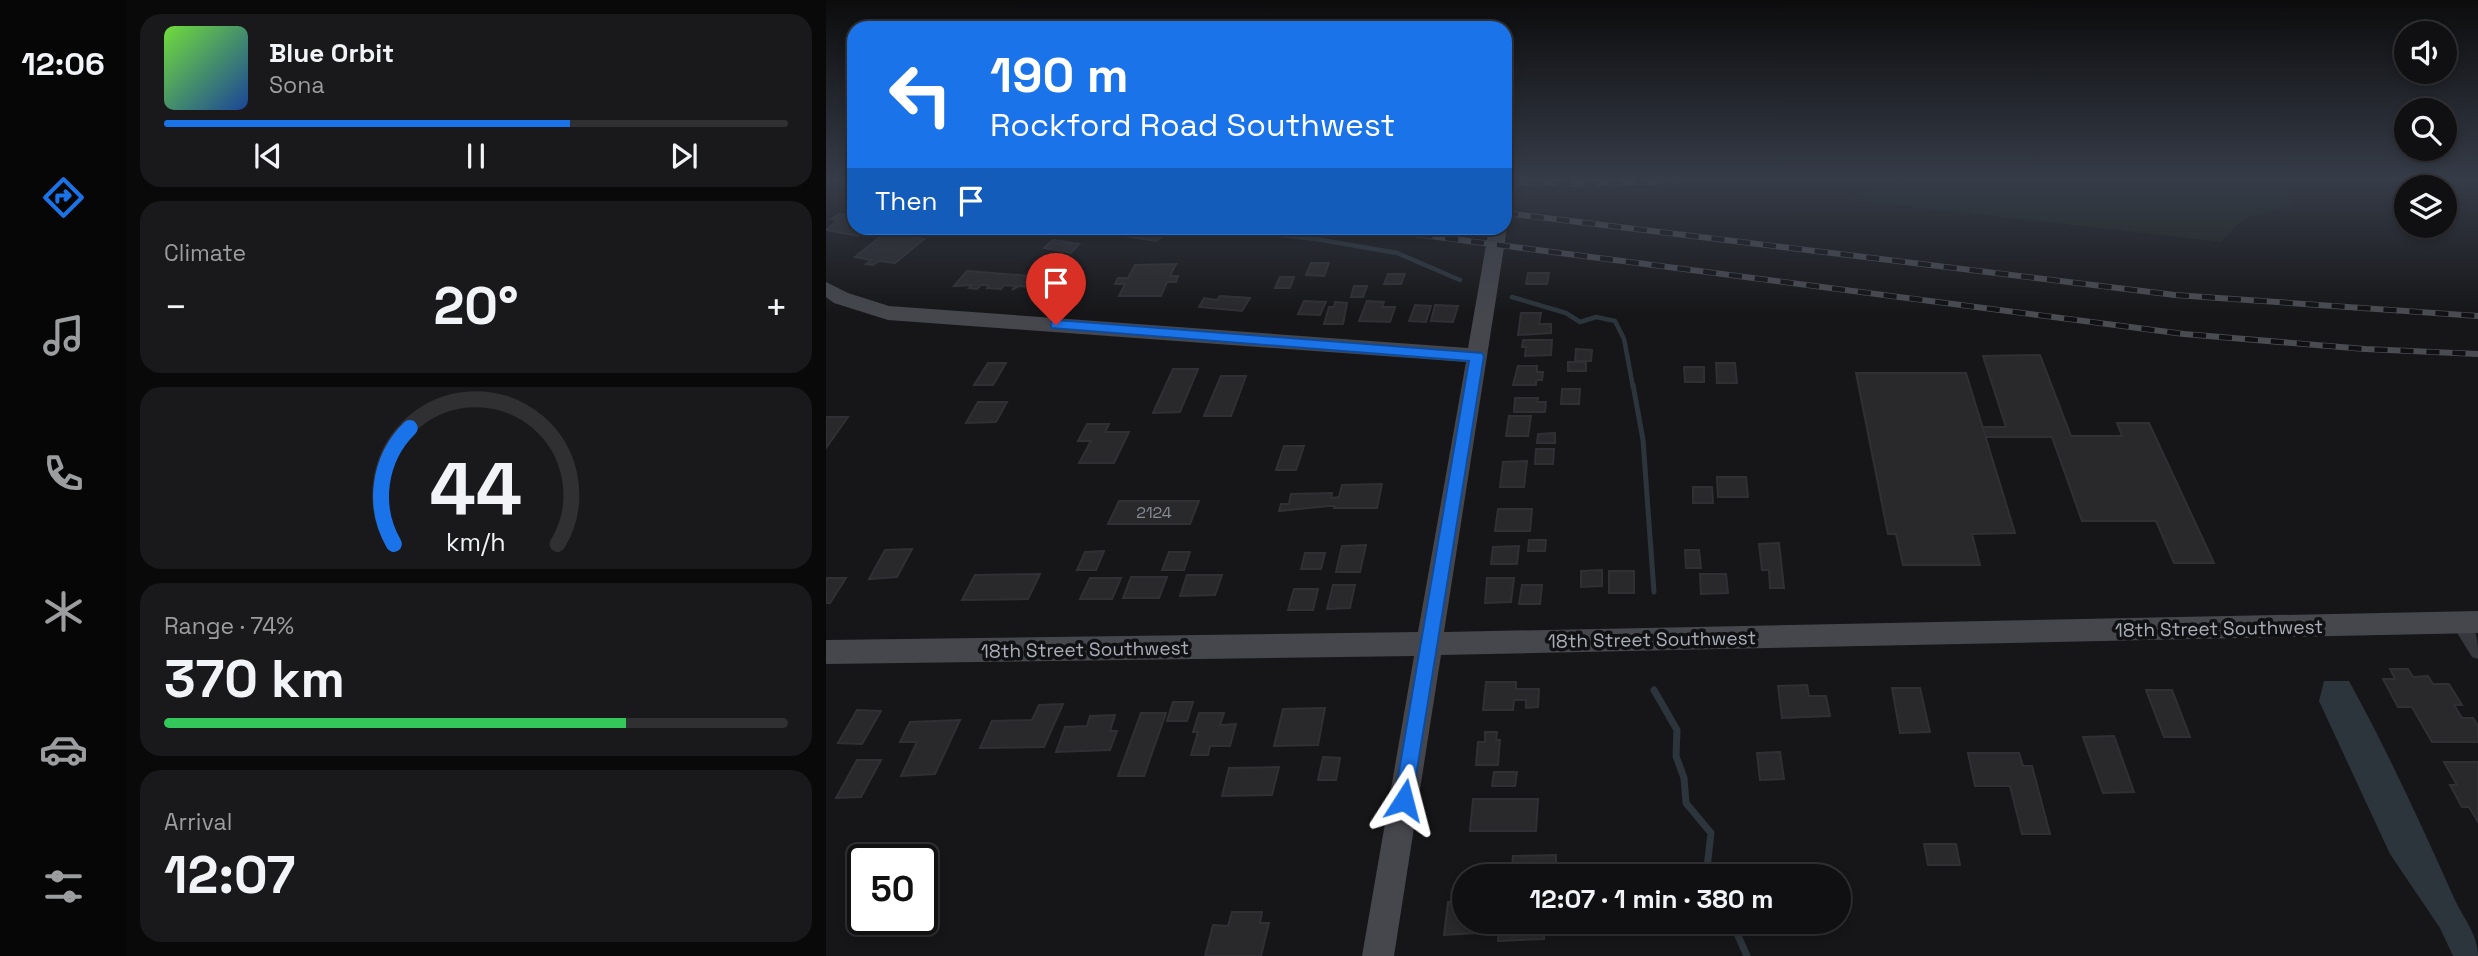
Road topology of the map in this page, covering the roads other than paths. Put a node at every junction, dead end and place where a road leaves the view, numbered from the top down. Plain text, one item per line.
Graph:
1 (1497, 235) edge
2 (826, 288) edge
3 (1476, 356) junction
4 (2469, 622) edge
5 (1429, 644) junction
6 (2478, 651) edge
7 (826, 652) edge
8 (1378, 956) edge

1 - 3 street
2 - 3 street
3 - 5 street
4 - 5 street, 18th Street Southwest
4 - 6 street
5 - 7 street, 18th Street Southwest
5 - 8 street

